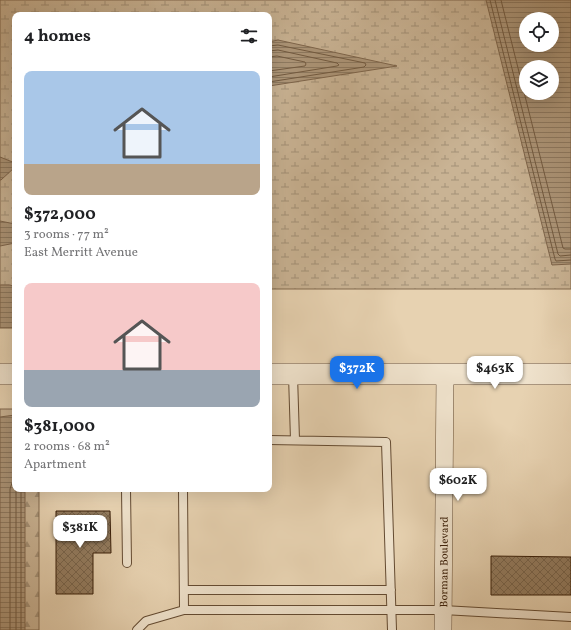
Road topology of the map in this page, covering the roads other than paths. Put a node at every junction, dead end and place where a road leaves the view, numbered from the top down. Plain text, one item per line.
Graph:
1 (0, 374) edge
2 (12, 374) edge
3 (272, 374) edge
4 (293, 374) junction
5 (445, 374) junction
6 (571, 374) edge
7 (272, 440) edge
8 (295, 440) junction
9 (126, 492) edge
10 (184, 492) edge
11 (127, 563) dead end
12 (184, 590) junction
13 (391, 590) junction
14 (184, 610) junction
15 (392, 610) junction
16 (443, 610) junction
17 (571, 617) edge
18 (137, 630) edge
19 (392, 630) edge
20 (443, 630) edge

1 - 2 street
3 - 4 street
4 - 5 street
4 - 8 lane
5 - 6 street
5 - 16 street, Borman Boulevard
7 - 8 lane
8 - 13 lane
9 - 11 lane
10 - 12 lane
12 - 13 lane
12 - 14 lane
13 - 15 lane
14 - 15 lane
14 - 18 lane
15 - 16 lane
15 - 19 lane
16 - 17 lane
16 - 20 street, Borman Boulevard

